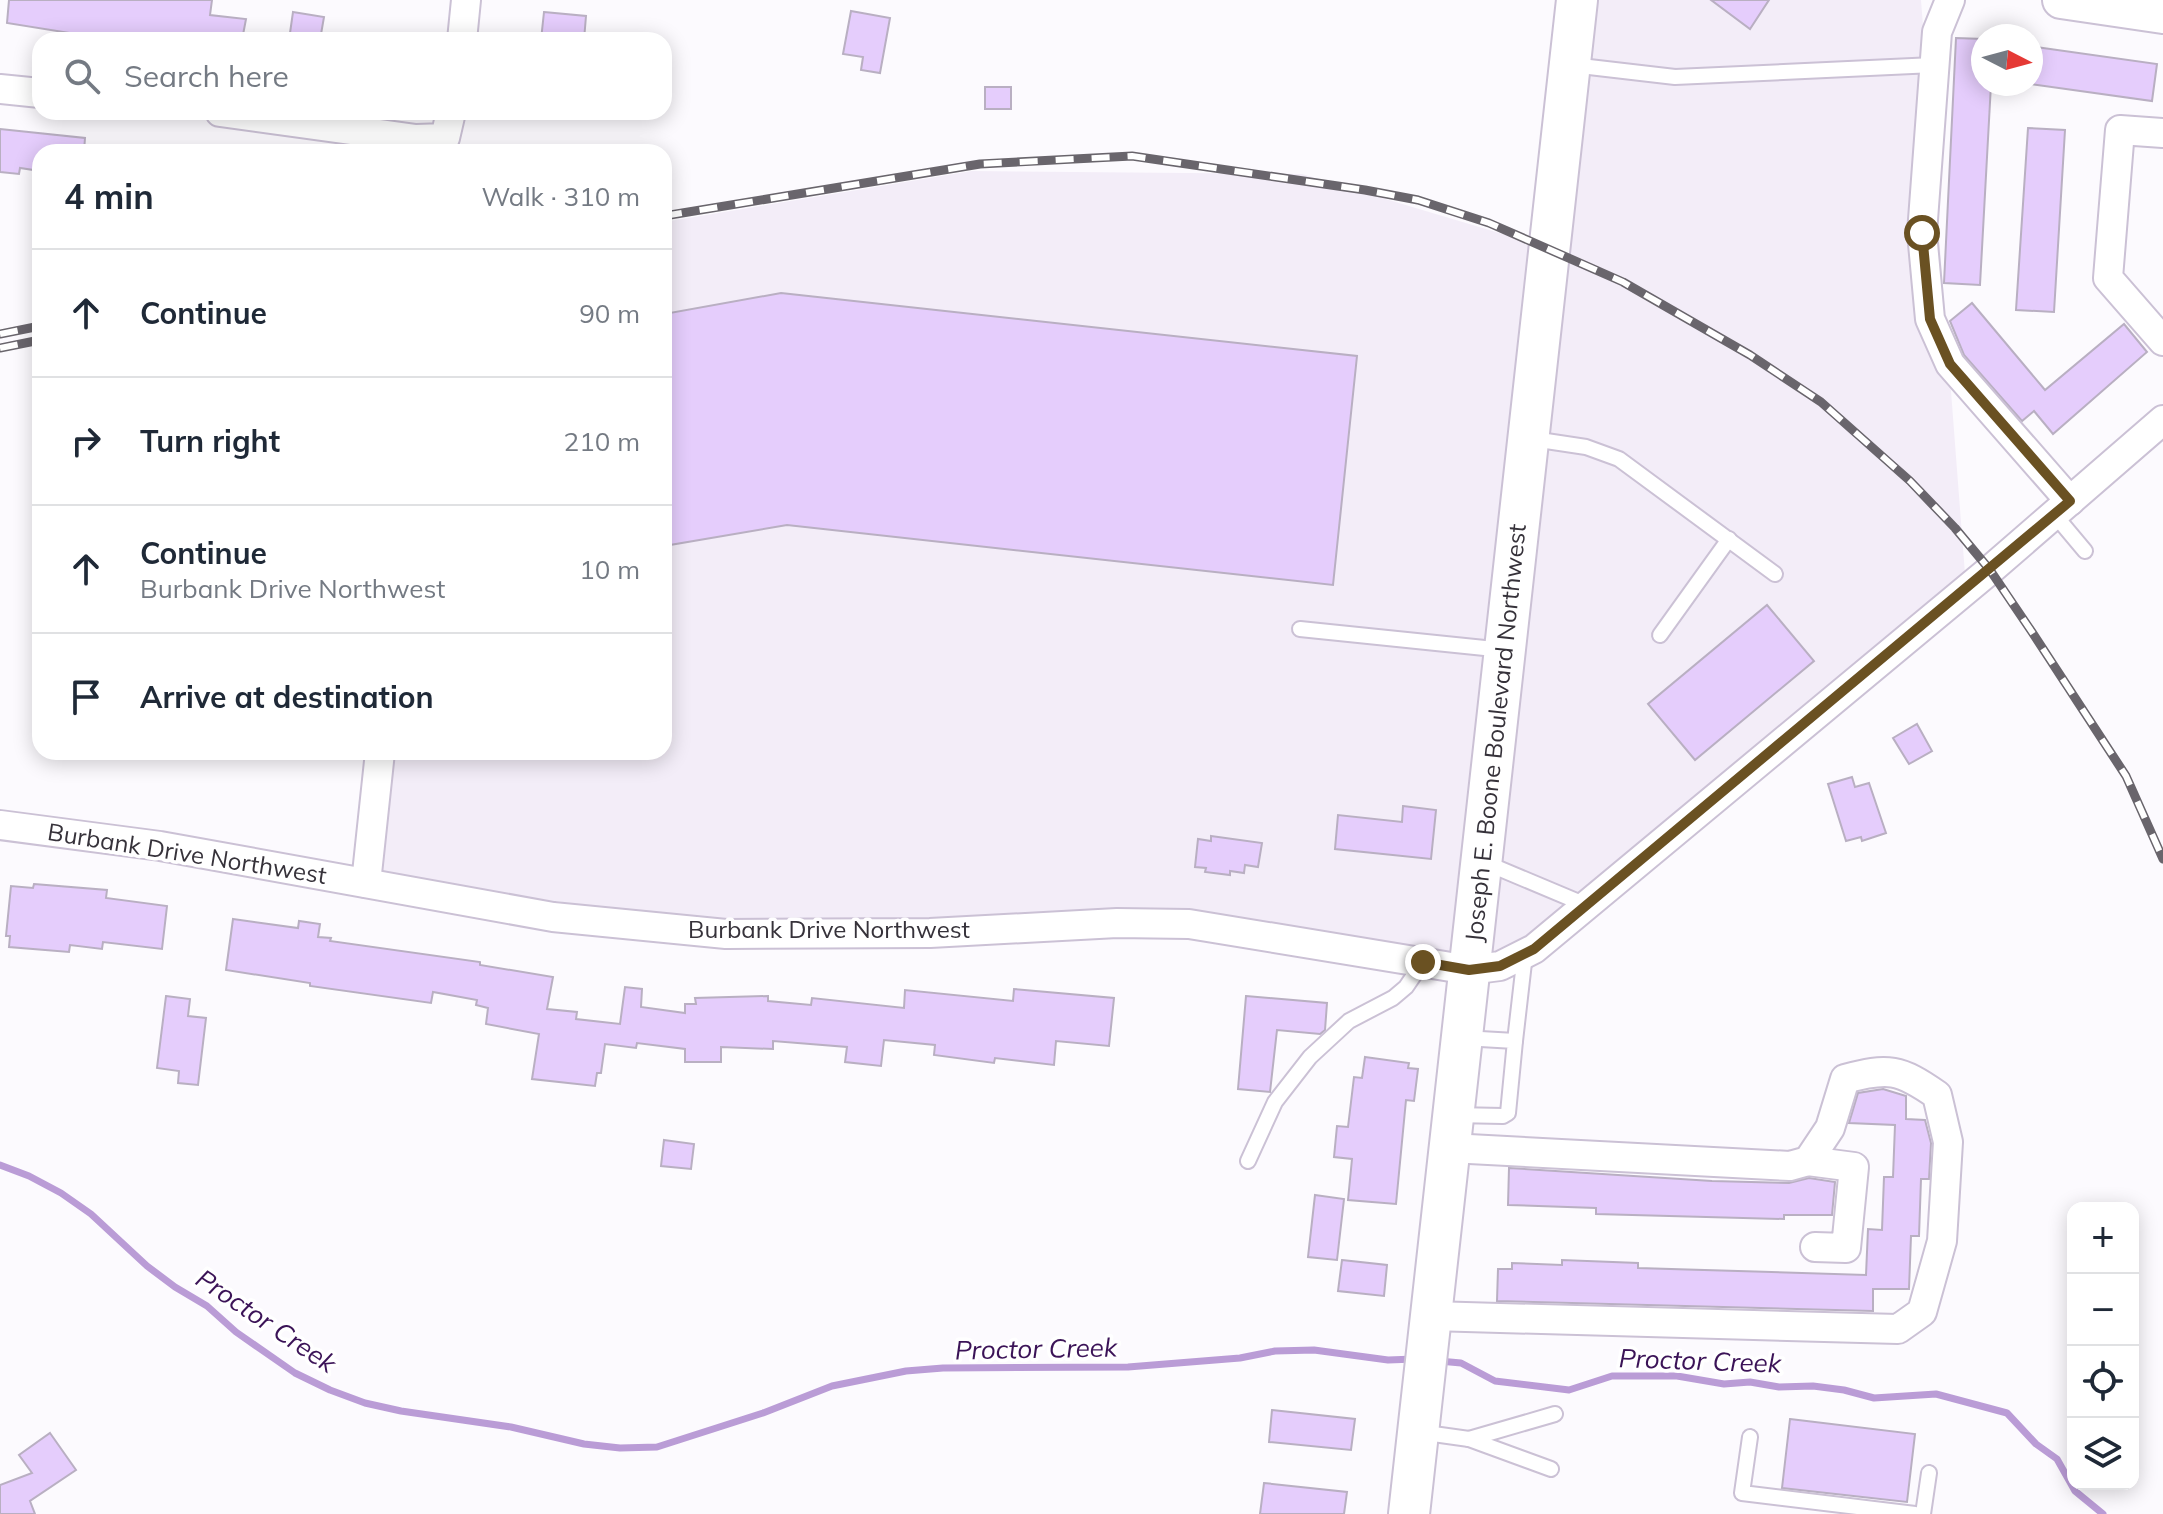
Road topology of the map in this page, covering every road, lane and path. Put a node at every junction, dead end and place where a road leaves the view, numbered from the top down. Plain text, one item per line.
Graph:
1 (466, 0) edge
2 (1577, 0) edge
3 (1950, 0) edge
4 (2061, 0) edge
5 (2163, 15) edge
6 (463, 32) edge
7 (1571, 65) junction
8 (1934, 65) junction
9 (0, 89) edge
10 (32, 92) edge
11 (279, 120) edge
12 (448, 125) edge
13 (2163, 133) edge
14 (2163, 341) edge
15 (2163, 420) edge
16 (1528, 438) junction
17 (2062, 508) junction
18 (1729, 539) junction
19 (2085, 551) dead end
20 (1775, 574) dead end
21 (1300, 629) dead end
22 (1660, 635) dead end
23 (1505, 650) junction
24 (379, 760) edge
25 (0, 825) edge
26 (1482, 861) junction
27 (366, 883) junction
28 (1586, 905) junction
29 (1525, 953) junction
30 (1423, 962) junction
31 (1469, 970) junction
32 (1462, 1038) junction
33 (1515, 1041) junction
34 (1452, 1131) junction
35 (1248, 1161) dead end
36 (1808, 1161) junction
37 (1815, 1247) dead end
38 (1430, 1328) junction
39 (1555, 1414) dead end
40 (1418, 1432) junction
41 (1750, 1437) dead end
42 (1469, 1439) junction
43 (1551, 1469) dead end
44 (1929, 1473) dead end
45 (1409, 1514) edge
46 (1915, 1514) edge
47 (1923, 1514) edge

1 - 6 street
2 - 7 main road, Joseph E. Boone Boulevard Northwest
3 - 8 street
4 - 5 street
7 - 8 lane
7 - 16 main road, Joseph E. Boone Boulevard Northwest
8 - 17 street
9 - 10 street
11 - 12 street
13 - 14 street
15 - 17 street
16 - 18 lane
16 - 23 main road, Joseph E. Boone Boulevard Northwest
17 - 19 lane
17 - 28 street
18 - 20 lane
18 - 22 lane
21 - 23 lane
23 - 26 main road, Joseph E. Boone Boulevard Northwest
24 - 27 street
25 - 27 street, Burbank Drive Northwest
26 - 28 lane
26 - 31 main road, Joseph E. Boone Boulevard Northwest
27 - 30 street, Burbank Drive Northwest
28 - 29 street
29 - 31 street
29 - 33 lane
30 - 31 street, Burbank Drive Northwest
30 - 35 lane
31 - 32 main road, Joseph E. Boone Boulevard Northwest
32 - 33 lane
32 - 34 main road, Joseph E. Boone Boulevard Northwest
33 - 34 lane
34 - 36 street
34 - 38 main road, Joseph E. Boone Boulevard Northwest
36 - 37 street
36 - 38 street
38 - 40 main road, Joseph E. Boone Boulevard Northwest
39 - 42 lane
40 - 42 lane
40 - 45 main road, Joseph E. Boone Boulevard Northwest
41 - 46 lane
42 - 43 lane
44 - 47 lane

